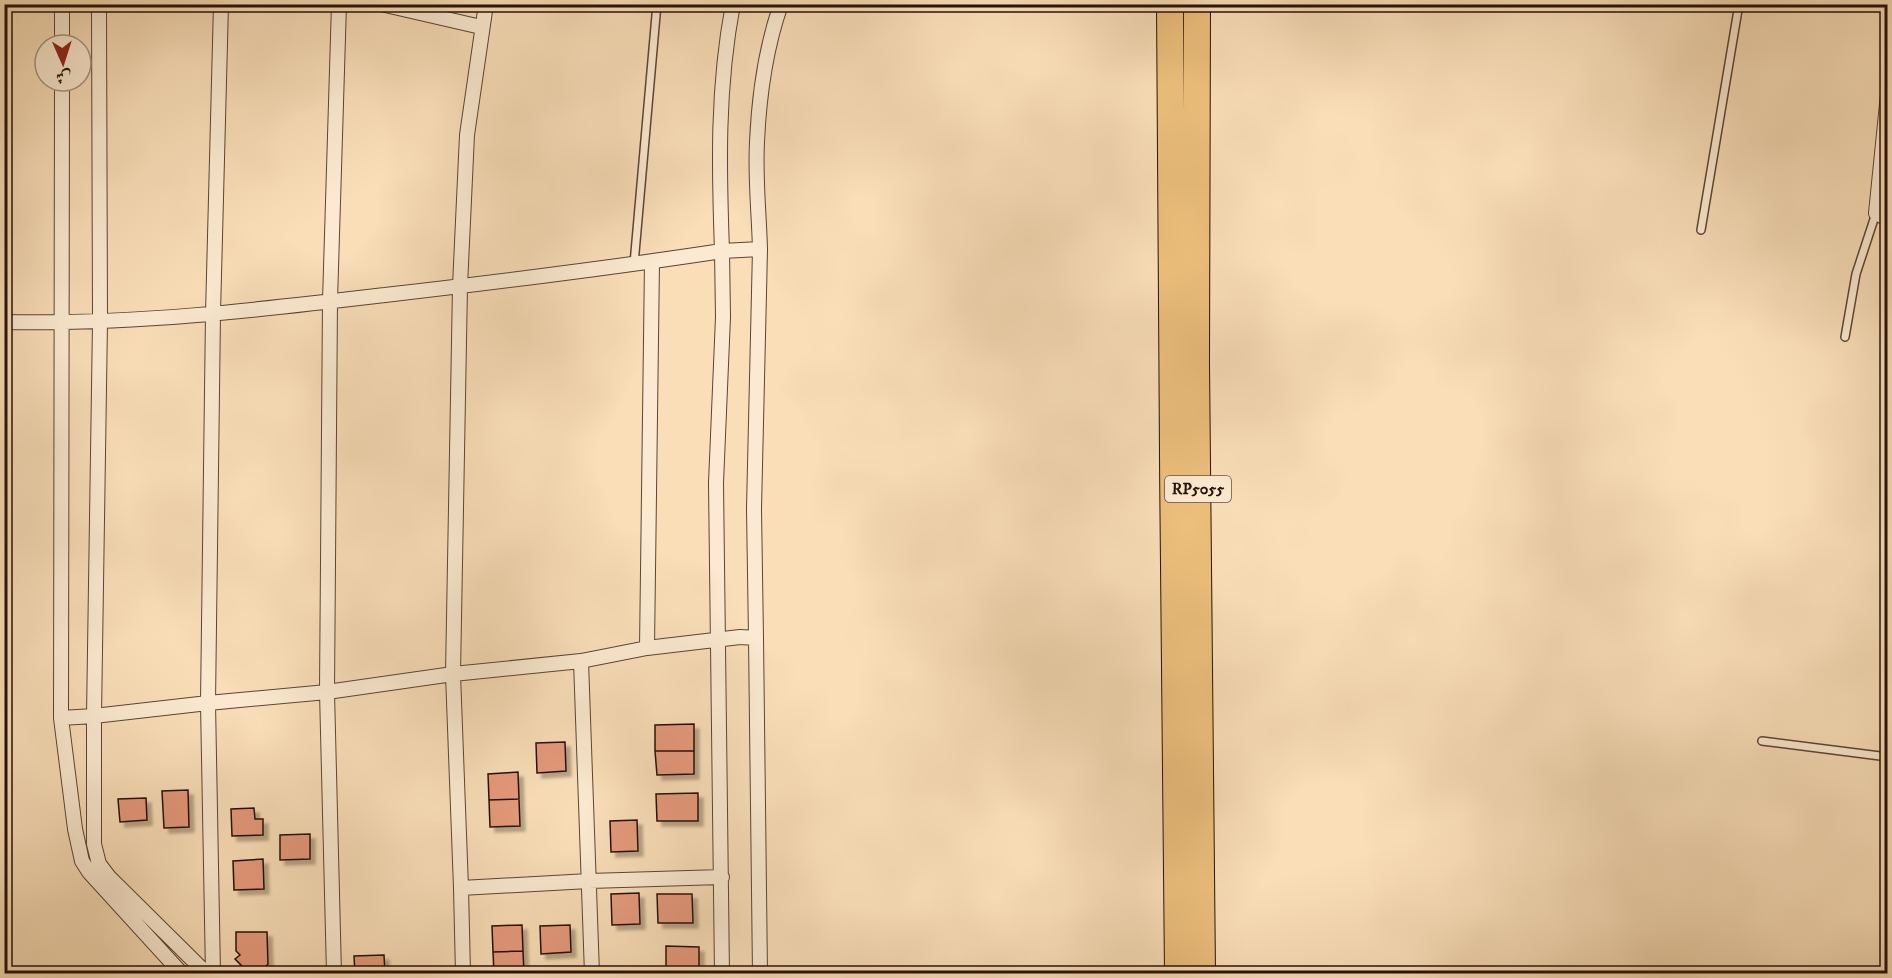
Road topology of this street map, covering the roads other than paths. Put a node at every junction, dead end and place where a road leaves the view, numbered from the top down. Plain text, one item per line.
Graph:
1 (62, 4) edge
2 (99, 4) edge
3 (221, 4) edge
4 (339, 4) edge
5 (381, 4) edge
6 (486, 4) edge
7 (657, 4) edge
8 (733, 4) edge
9 (781, 4) edge
10 (1170, 4) edge
11 (1197, 4) edge
12 (1738, 4) edge
13 (481, 27) junction
14 (62, 33) edge
15 (62, 93) edge
16 (1887, 94) edge
17 (1882, 216) edge
18 (1701, 230) dead end
19 (760, 249) junction
20 (722, 251) junction
21 (652, 262) junction
22 (634, 264) junction
23 (460, 286) junction
24 (330, 301) junction
25 (213, 314) junction
26 (4, 322) edge
27 (100, 322) junction
28 (61, 323) junction
29 (1845, 337) dead end
30 (756, 638) junction
31 (717, 641) junction
32 (647, 648) junction
33 (581, 661) junction
34 (453, 674) junction
35 (327, 692) junction
36 (208, 703) junction
37 (94, 716) junction
38 (61, 718) junction
39 (1762, 741) dead end
40 (1887, 757) edge
41 (722, 877) junction
42 (590, 881) junction
43 (461, 888) junction
44 (182, 974) edge
45 (207, 974) edge
46 (213, 974) edge
47 (334, 974) edge
48 (463, 974) edge
49 (592, 974) edge
50 (722, 974) edge
51 (760, 974) edge
52 (1178, 974) edge
53 (1202, 974) edge

1 - 14 street
2 - 27 street
3 - 25 street
4 - 24 street
5 - 13 street
6 - 13 street
7 - 22 lane
8 - 20 street
9 - 19 street
10 - 52 highway, RP5055
11 - 53 highway, RP5055
12 - 18 lane
13 - 23 street
15 - 28 street
16 - 17 street
17 - 29 lane
19 - 20 street
19 - 30 street
20 - 21 street
20 - 31 street
21 - 22 street
21 - 32 street
22 - 23 street
23 - 24 street
23 - 34 street
24 - 25 street
24 - 35 street
25 - 27 street
25 - 36 street
26 - 28 street
27 - 28 street
27 - 37 street
28 - 38 street
30 - 31 street
30 - 51 street
31 - 32 street
31 - 41 street
32 - 33 street
33 - 34 street
33 - 42 street
34 - 35 street
34 - 43 street
35 - 36 street
35 - 47 street
36 - 37 street
36 - 46 street
37 - 38 street
37 - 45 street
38 - 44 street
39 - 40 lane
41 - 42 street
41 - 50 street
42 - 43 street
42 - 49 street
43 - 48 street

